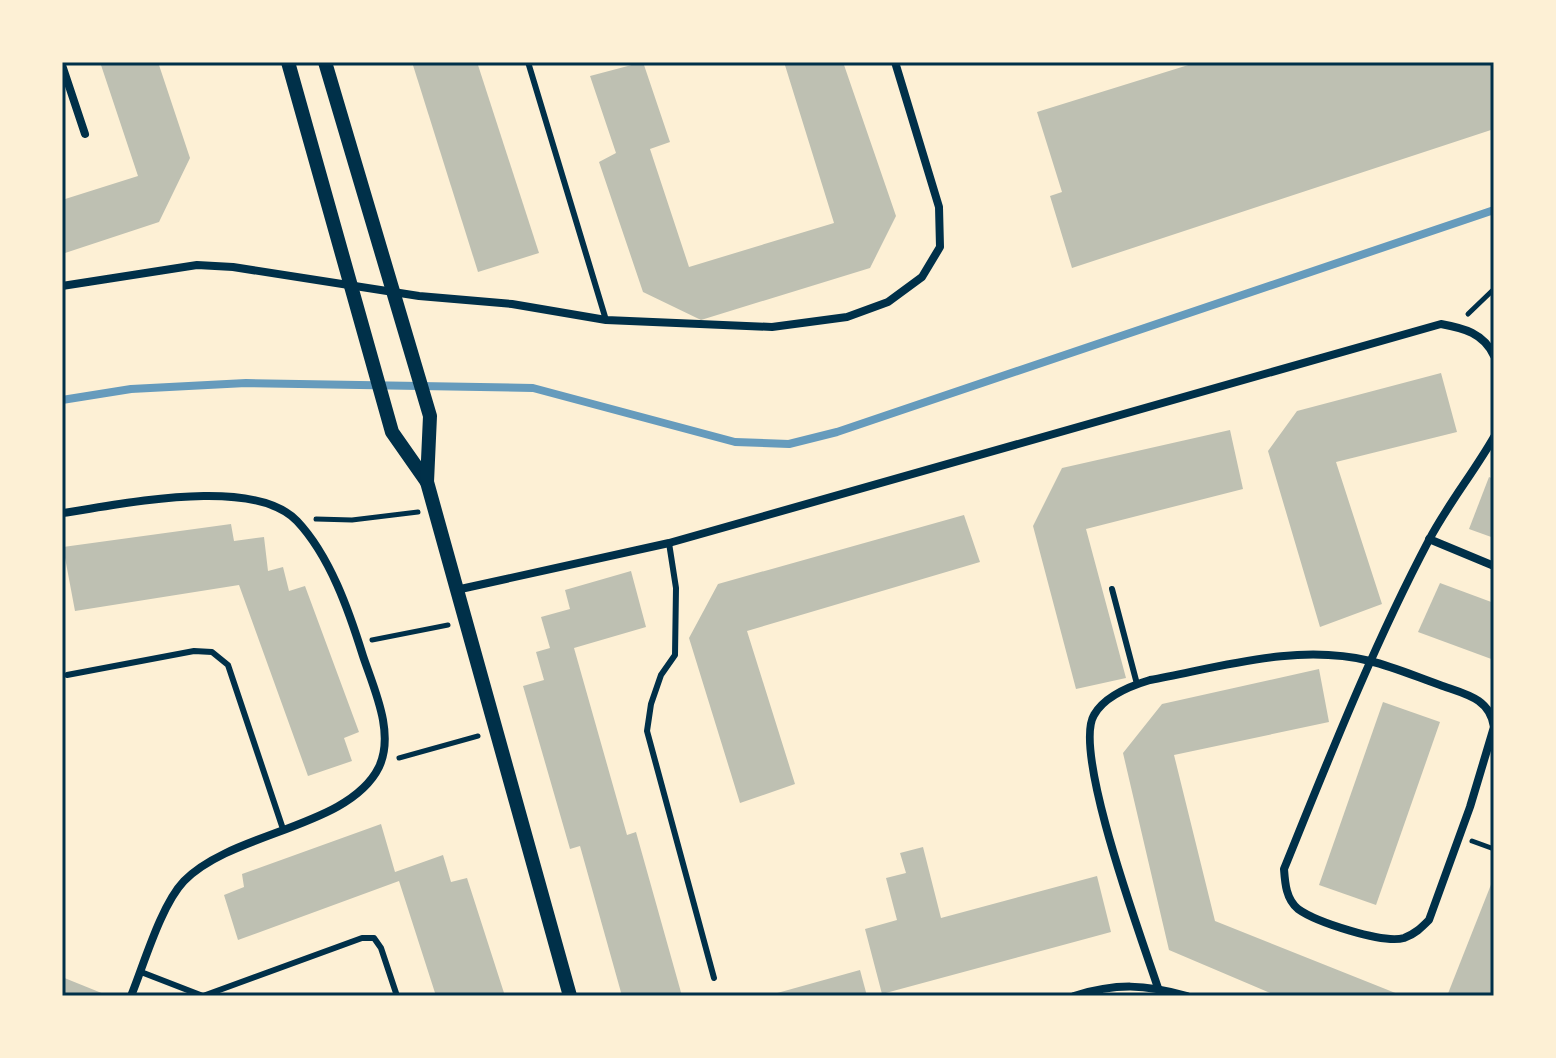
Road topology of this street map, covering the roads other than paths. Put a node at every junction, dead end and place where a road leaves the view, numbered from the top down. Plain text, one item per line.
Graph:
1 (288, 62) edge
2 (325, 62) edge
3 (528, 62) edge
4 (895, 62) edge
5 (62, 65) edge
6 (85, 134) dead end
7 (62, 286) edge
8 (606, 320) junction
9 (1494, 356) edge
10 (1494, 437) edge
11 (427, 482) junction
12 (62, 513) edge
13 (1429, 539) junction
14 (669, 543) junction
15 (1494, 566) edge
16 (1112, 589) dead end
17 (456, 590) junction
18 (1369, 661) junction
19 (67, 675) dead end
20 (1137, 684) junction
21 (1494, 727) edge
22 (283, 829) junction
23 (141, 972) junction
24 (714, 978) dead end
25 (1158, 988) junction
26 (131, 996) edge
27 (397, 996) edge
28 (570, 996) edge
29 (1074, 996) edge
30 (1187, 996) edge

1 - 11 street
2 - 11 street
3 - 8 lane
4 - 8 street
5 - 6 street
7 - 8 street
9 - 14 street
10 - 13 street
11 - 17 street
12 - 22 street
13 - 15 street
13 - 18 street
14 - 17 street
14 - 24 lane
16 - 20 lane
17 - 28 street
18 - 20 street
18 - 21 street
18 - 21 street
19 - 22 lane
20 - 25 street
22 - 23 street
23 - 26 street
23 - 27 lane
25 - 29 street
25 - 30 street

